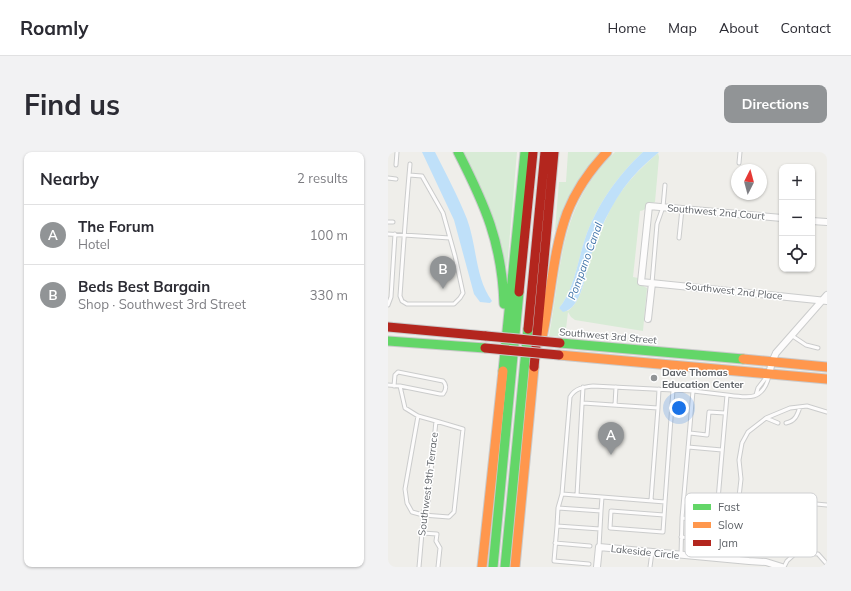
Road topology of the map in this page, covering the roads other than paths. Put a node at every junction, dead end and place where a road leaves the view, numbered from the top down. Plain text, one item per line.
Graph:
1 (397, 152) edge
2 (458, 152) edge
3 (525, 152) edge
4 (533, 152) edge
5 (546, 152) edge
6 (554, 152) edge
7 (607, 152) edge
8 (740, 152) edge
9 (739, 163) dead end
10 (410, 164) dead end
11 (396, 165) dead end
12 (409, 175) junction
13 (388, 178) edge
14 (396, 179) dead end
15 (665, 185) dead end
16 (662, 207) junction
17 (682, 209) junction
18 (779, 218) edge
19 (815, 221) edge
20 (388, 222) edge
21 (393, 222) dead end
22 (827, 222) edge
23 (388, 234) edge
24 (395, 234) junction
25 (404, 235) junction
26 (450, 238) junction
27 (679, 238) dead end
28 (641, 282) joint
29 (652, 283) junction
30 (827, 295) edge
31 (824, 301) edge
32 (388, 305) edge
33 (648, 319) dead end
34 (388, 327) edge
35 (791, 335) junction
36 (388, 341) edge
37 (818, 348) dead end
38 (772, 362) junction
39 (827, 366) edge
40 (532, 371) junction
41 (503, 374) junction
42 (769, 374) junction
43 (827, 379) edge
44 (388, 385) edge
45 (394, 386) junction
46 (400, 386) junction
47 (583, 387) junction
48 (616, 387) junction
49 (659, 389) junction
50 (673, 390) junction
51 (693, 391) junction
52 (726, 395) junction
53 (756, 395) junction
54 (583, 403) junction
55 (615, 405) junction
56 (800, 407) junction
57 (658, 408) junction
58 (827, 412) edge
59 (725, 413) junction
60 (418, 416) junction
61 (766, 418) junction
62 (436, 421) junction
63 (778, 423) dead end
64 (786, 423) dead end
65 (690, 433) junction
66 (688, 447) junction
67 (722, 450) junction
68 (719, 493) edge
69 (739, 493) edge
70 (562, 494) junction
71 (577, 495) junction
72 (602, 497) junction
73 (651, 500) junction
74 (665, 502) junction
75 (684, 502) joint
76 (817, 504) edge
77 (827, 505) edge
78 (558, 508) junction
79 (601, 511) junction
80 (424, 515) junction
81 (664, 515) junction
82 (682, 518) junction
83 (685, 518) edge
84 (557, 526) junction
85 (600, 529) junction
86 (422, 533) junction
87 (681, 537) junction
88 (685, 537) edge
89 (555, 543) junction
90 (590, 546) dead end
91 (599, 547) junction
92 (652, 552) junction
93 (817, 554) edge
94 (681, 555) junction
95 (685, 555) edge
96 (702, 557) edge
97 (738, 557) edge
98 (792, 557) edge
99 (713, 558) joint
100 (738, 560) junction
101 (589, 564) dead end
102 (827, 566) edge
103 (419, 567) edge
104 (438, 567) edge
105 (482, 567) edge
106 (493, 567) edge
107 (505, 567) edge
108 (515, 567) edge
109 (597, 567) edge
110 (650, 567) edge
111 (783, 567) edge

1 - 11 lane
2 - 41 main road
3 - 41 main road
4 - 106 main road
5 - 107 main road
6 - 40 main road
7 - 40 main road
8 - 9 lane
10 - 12 lane
12 - 25 lane
12 - 26 lane
13 - 14 lane
15 - 16 lane
16 - 17 street, Southwest 2nd Court
16 - 28 street, Southwest 2nd Court
16 - 29 lane
17 - 18 street, Southwest 2nd Court
17 - 27 lane
19 - 22 street
20 - 21 lane
23 - 24 lane
24 - 25 lane
24 - 32 lane
25 - 26 lane
25 - 26 lane
28 - 29 street, Southwest 2nd Place
29 - 31 street, Southwest 2nd Place
29 - 33 street
30 - 31 street
31 - 35 street
34 - 38 main road, Southwest 3rd Street, bridge
35 - 37 lane
35 - 38 street
36 - 42 main road, bridge
38 - 39 main road, Southwest 3rd Street
38 - 42 street
40 - 108 main road
41 - 105 main road
42 - 43 main road
42 - 53 lane
42 - 53 lane
44 - 45 lane
45 - 46 lane
45 - 46 lane
46 - 60 lane, Southwest 9th Terrace
47 - 48 lane
47 - 54 lane
47 - 70 lane
48 - 49 lane
48 - 55 lane
49 - 50 lane
49 - 57 lane
50 - 51 lane
50 - 74 lane
51 - 52 lane
51 - 65 lane
52 - 53 lane
52 - 59 lane
54 - 55 lane
54 - 71 lane
55 - 57 lane
56 - 58 lane
56 - 61 lane
56 - 64 lane
57 - 73 lane
59 - 65 lane
59 - 67 lane
60 - 62 lane, Southwest 9th Terrace
60 - 80 lane
61 - 63 lane
61 - 69 lane
62 - 80 lane, Southwest 9th Terrace
62 - 80 lane
65 - 66 lane
66 - 67 lane
66 - 75 lane
67 - 68 lane
70 - 71 lane
70 - 78 lane
71 - 72 lane
72 - 73 lane
72 - 79 lane
73 - 74 lane
74 - 81 lane
75 - 82 lane
76 - 77 lane
78 - 79 lane
78 - 84 lane
79 - 85 lane
80 - 86 lane, Southwest 9th Terrace
81 - 81 lane
82 - 83 lane
82 - 87 lane
84 - 85 lane
84 - 89 lane
85 - 91 lane
86 - 103 lane, Southwest 9th Terrace
86 - 104 lane
87 - 88 lane
87 - 94 lane
89 - 90 lane
89 - 101 lane
91 - 92 street, Lakeside Circle
91 - 109 street, Lakeside Circle
92 - 94 street, Lakeside Circle
92 - 110 lane
93 - 102 lane
94 - 95 street, Lakeside Circle
96 - 99 street, Lakeside Circle
97 - 100 lane
98 - 111 lane
99 - 100 street, Lakeside Circle
100 - 111 street, Lakeside Circle

